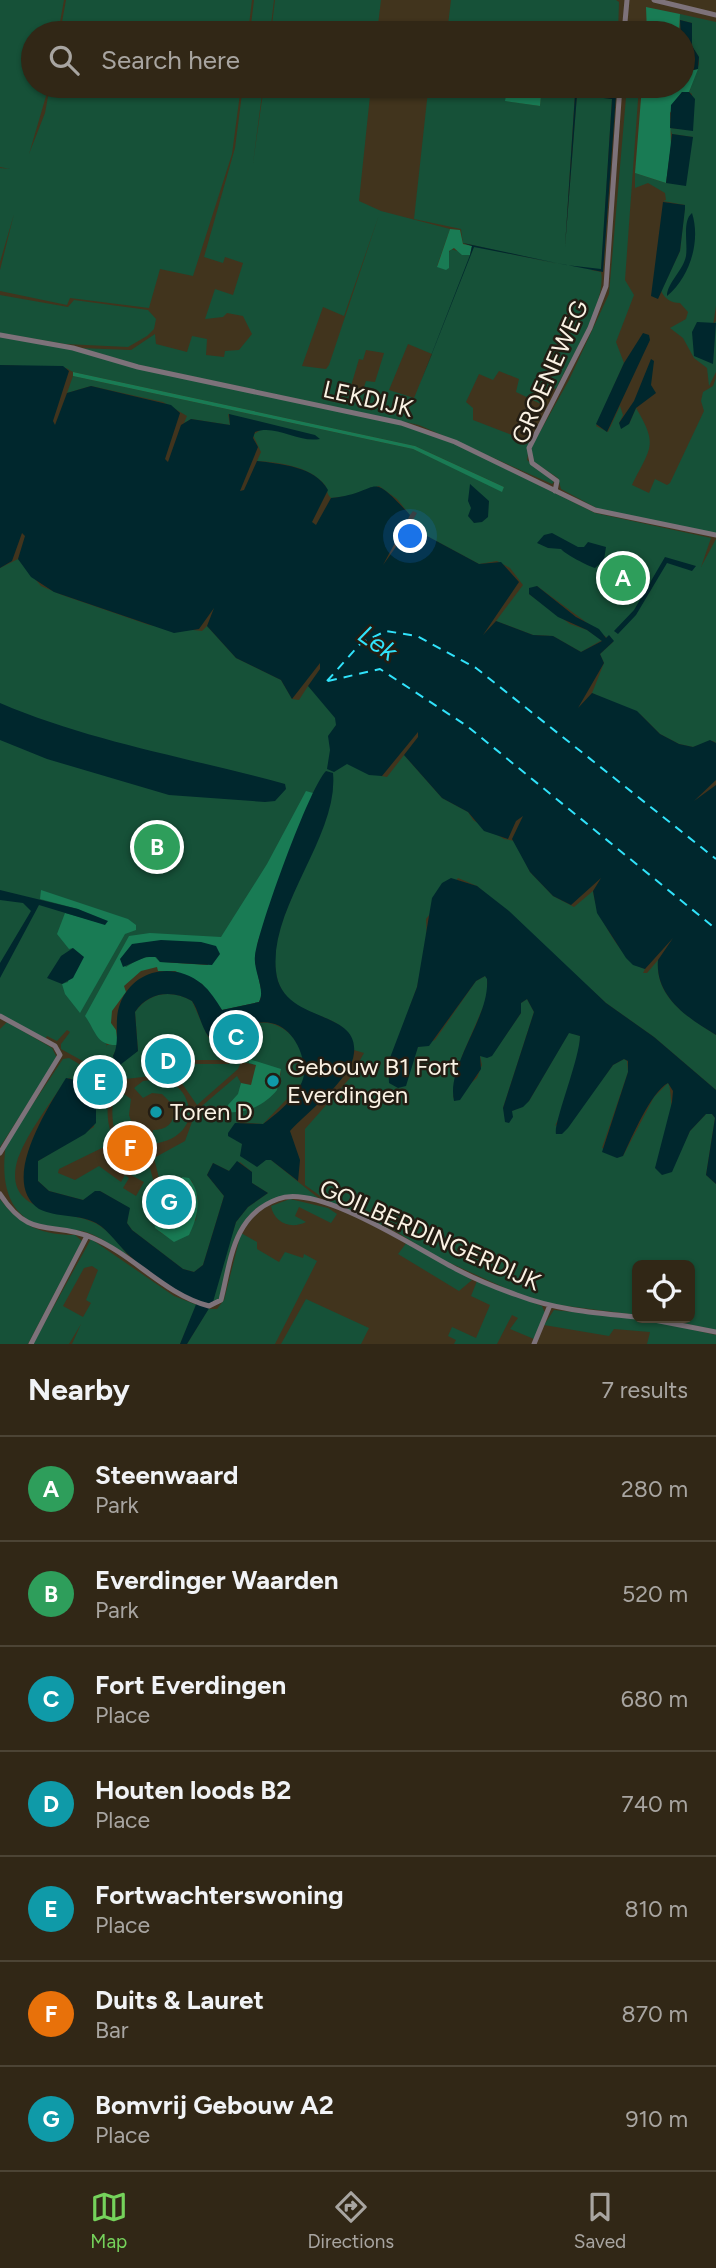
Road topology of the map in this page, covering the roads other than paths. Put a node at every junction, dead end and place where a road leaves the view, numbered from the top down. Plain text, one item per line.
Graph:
1 (654, 0) edge
2 (626, 1) edge
3 (716, 15) edge
4 (625, 21) edge
5 (619, 98) edge
6 (0, 335) edge
7 (555, 491) junction
8 (716, 536) edge
9 (0, 1016) edge
10 (0, 1153) edge
11 (0, 1194) edge
12 (87, 1236) junction
13 (550, 1305) junction
14 (632, 1316) edge
15 (670, 1323) edge
16 (716, 1332) edge
17 (31, 1344) edge
18 (534, 1344) edge

1 - 3 street
2 - 4 street
5 - 7 street, GROENEWEG
6 - 7 street, LEKDIJK
7 - 8 street, LEKDIJK
9 - 10 street
11 - 12 street
12 - 13 street, GOILBERDINGERDIJK
12 - 17 street
13 - 14 street, GOILBERDINGERDIJK
13 - 18 street
15 - 16 street

